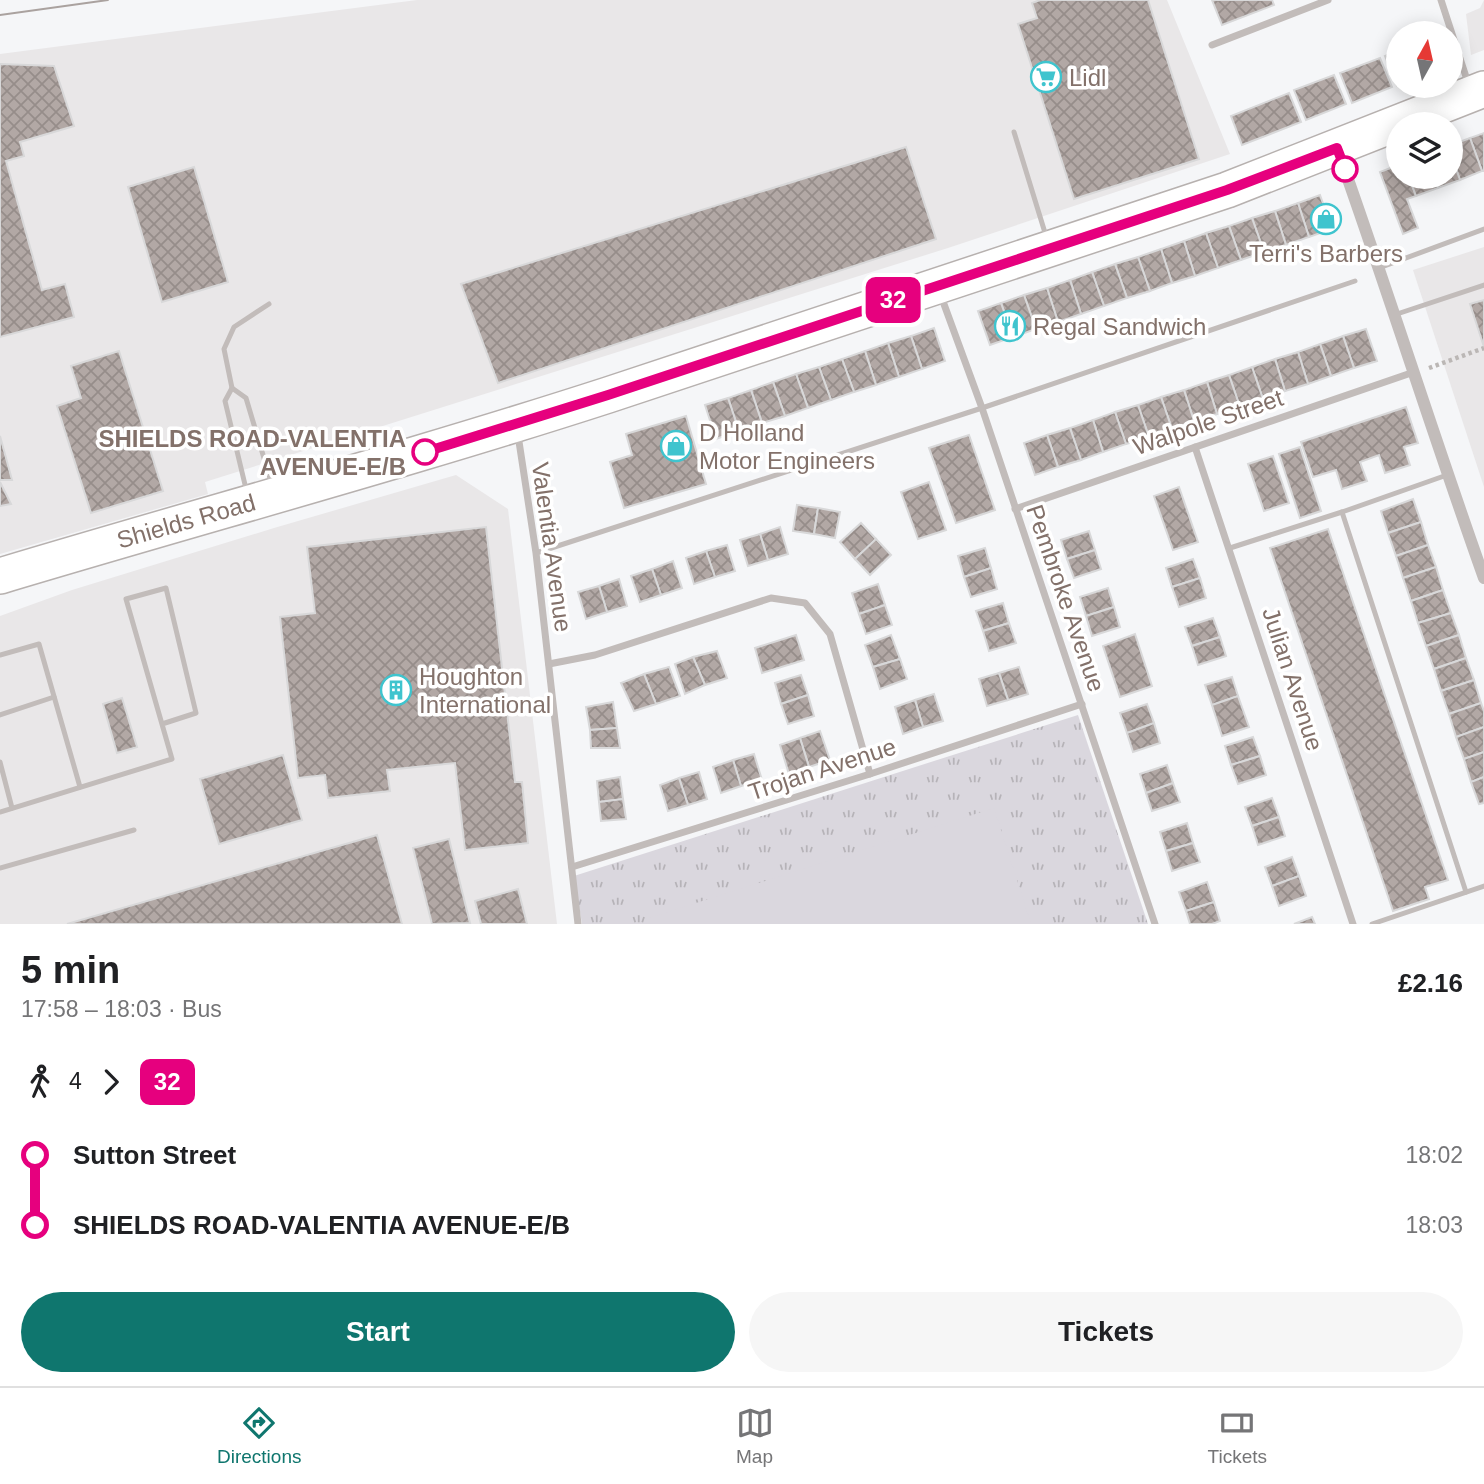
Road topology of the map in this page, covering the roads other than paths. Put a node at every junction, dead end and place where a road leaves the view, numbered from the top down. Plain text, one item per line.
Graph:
1 (1328, 0) edge
2 (1441, 0) edge
3 (1212, 45) dead end
4 (1478, 91) edge
5 (1014, 132) dead end
6 (1337, 148) junction
7 (1484, 229) edge
8 (1050, 249) junction
9 (1379, 268) junction
10 (1355, 281) dead end
11 (1484, 285) edge
12 (937, 286) junction
13 (269, 304) dead end
14 (1394, 315) junction
15 (1414, 372) junction
16 (232, 388) junction
17 (982, 408) junction
18 (517, 425) junction
19 (1195, 447) junction
20 (1447, 475) junction
21 (262, 499) junction
22 (1015, 509) junction
23 (1342, 512) junction
24 (1230, 548) junction
25 (536, 553) junction
26 (0, 576) edge
27 (1484, 578) edge
28 (0, 654) edge
29 (549, 664) junction
30 (54, 697) junction
31 (1082, 704) junction
32 (0, 715) edge
33 (162, 724) junction
34 (0, 762) edge
35 (870, 774) junction
36 (80, 787) junction
37 (12, 808) junction
38 (0, 812) edge
39 (134, 830) dead end
40 (0, 867) edge
41 (572, 867) junction
42 (1484, 886) edge
43 (1466, 892) junction
44 (578, 924) edge
45 (1155, 924) edge
46 (1353, 924) edge
47 (1372, 924) edge

1 - 3 street
2 - 4 street
4 - 6 main road, Shields Road
5 - 8 lane
6 - 8 main road, Shields Road
6 - 9 street
7 - 9 lane
8 - 12 main road, Shields Road
9 - 14 street
10 - 17 lane
11 - 14 lane
12 - 17 street, Pembroke Avenue
12 - 18 main road, Shields Road
13 - 16 lane
14 - 15 street
15 - 19 street, Walpole Street
15 - 20 street
16 - 21 lane
16 - 21 lane
17 - 22 street, Pembroke Avenue
17 - 25 lane
18 - 21 main road, Shields Road
18 - 25 street, Valentia Avenue
19 - 22 street, Walpole Street
19 - 24 street, Julian Avenue
20 - 23 lane
20 - 27 street
21 - 26 main road, Shields Road
22 - 31 street, Pembroke Avenue
23 - 24 lane
23 - 43 lane
24 - 46 street, Julian Avenue
25 - 29 street, Valentia Avenue
28 - 30 lane
29 - 35 street
29 - 41 street, Valentia Avenue
30 - 32 lane
30 - 36 lane
31 - 35 street, Trojan Avenue
31 - 45 street, Pembroke Avenue
33 - 33 lane
33 - 36 lane
34 - 37 lane
35 - 41 street, Trojan Avenue
36 - 37 lane
37 - 38 lane
39 - 40 lane
41 - 44 street, Valentia Avenue
42 - 43 lane
43 - 47 lane

